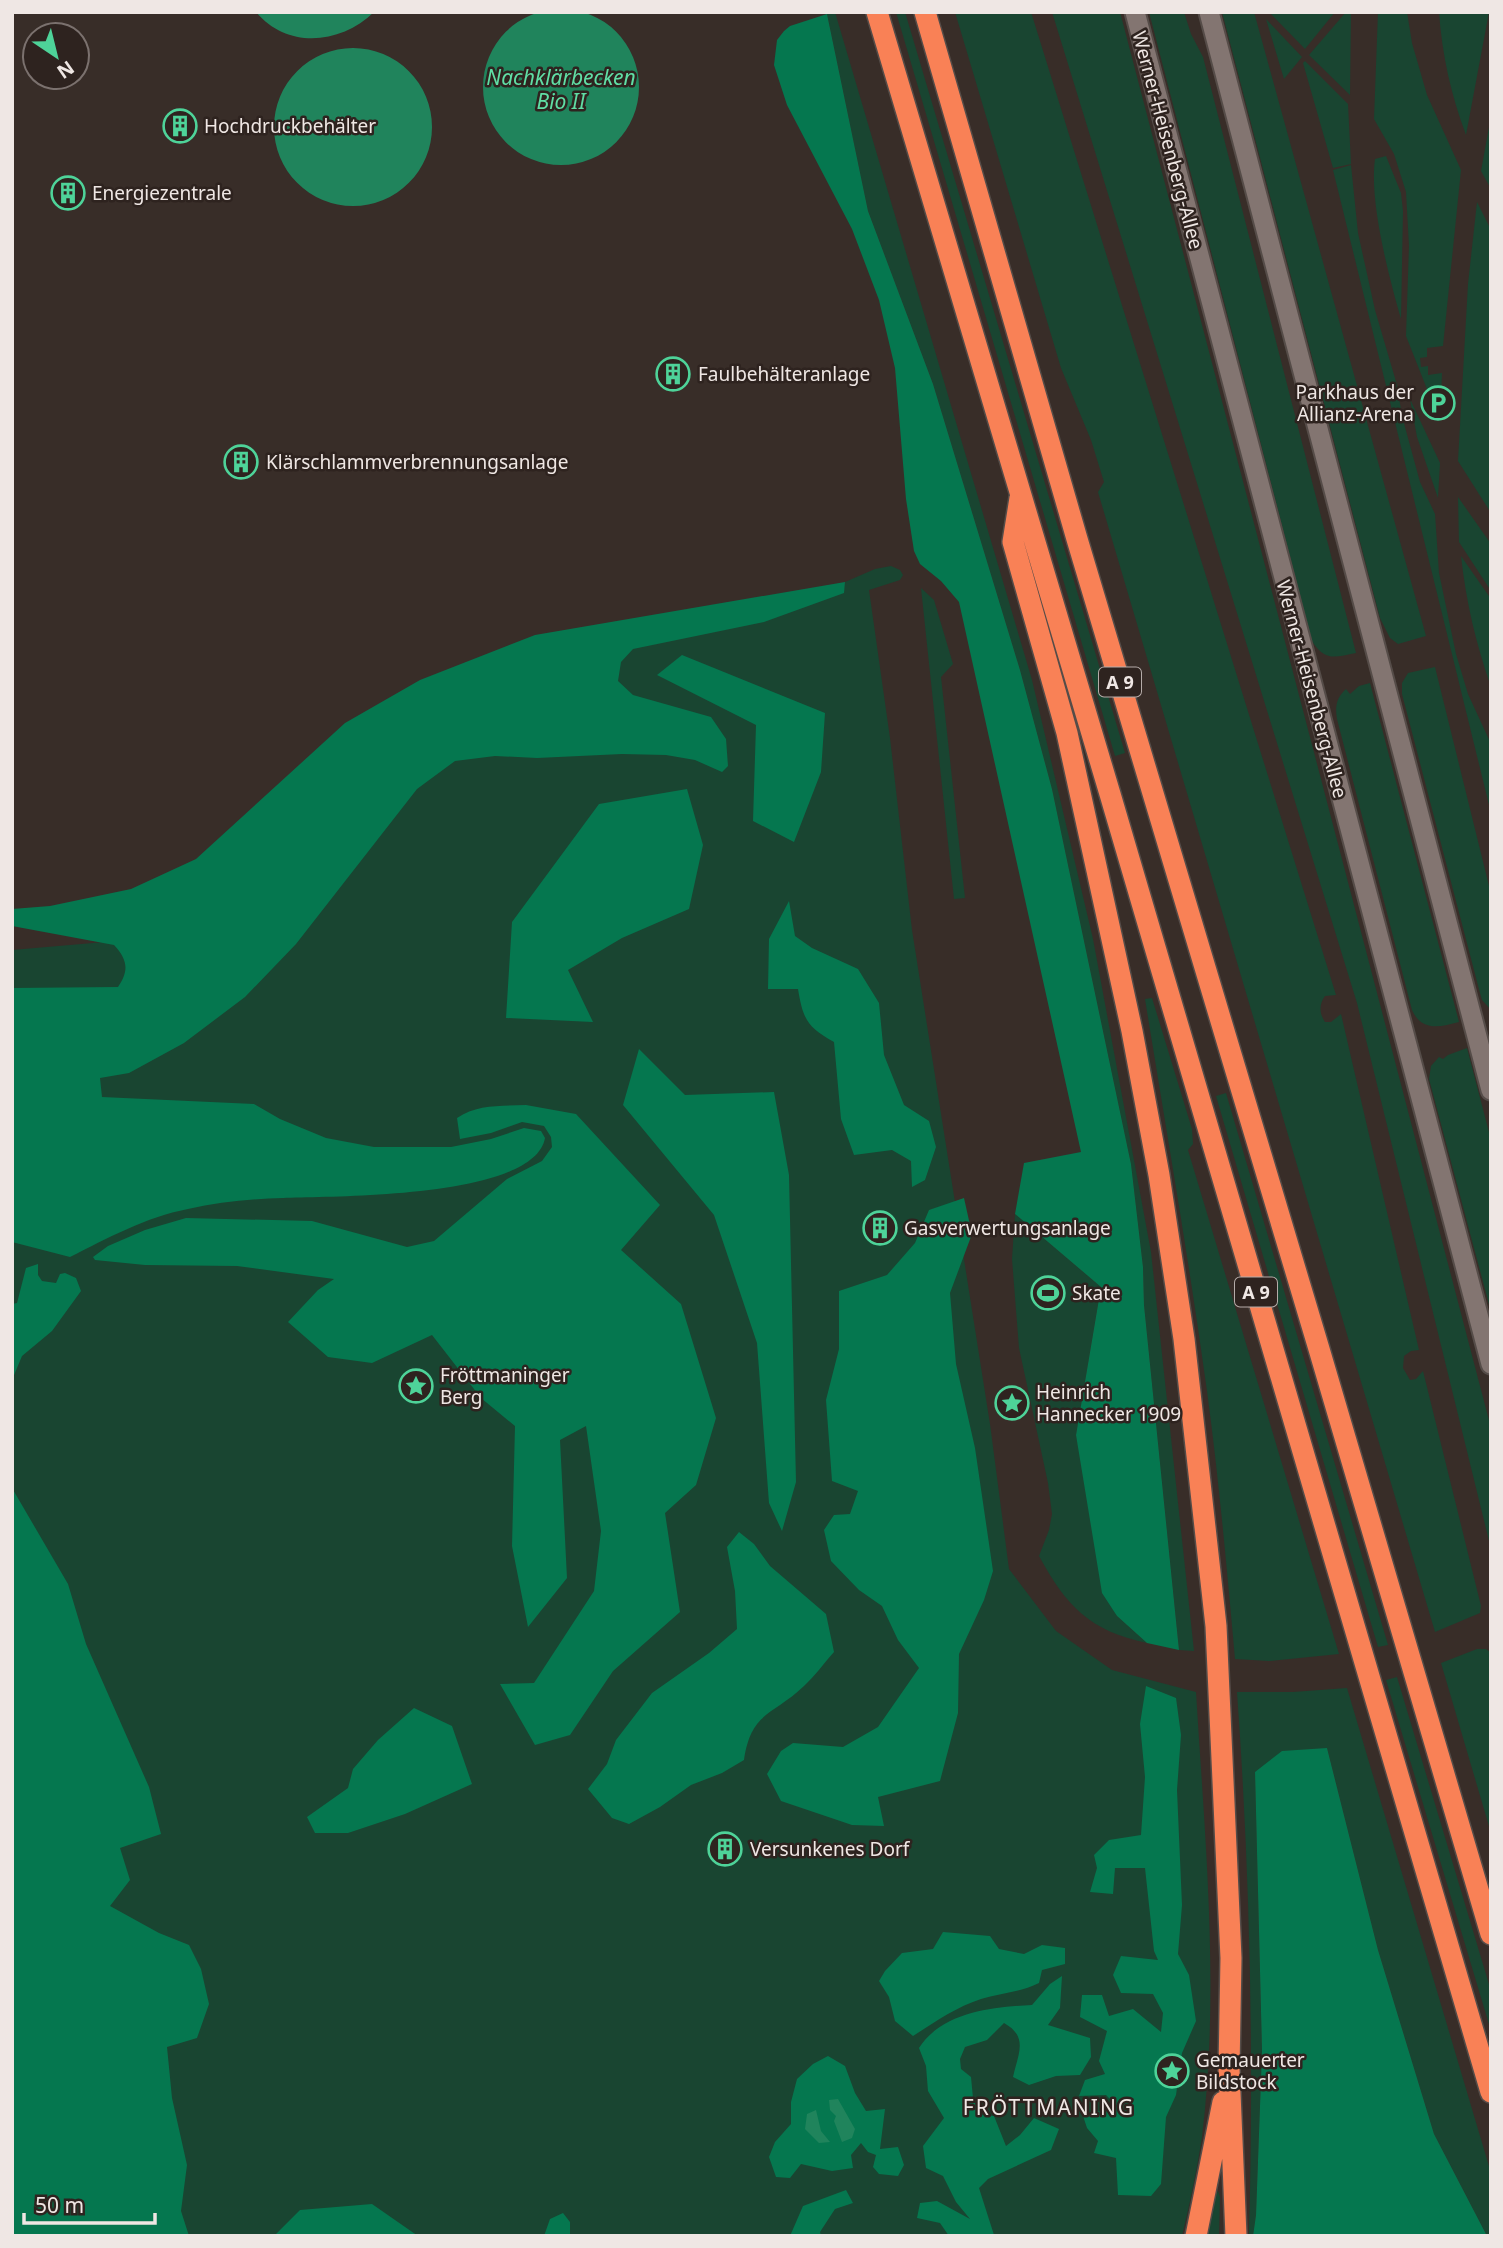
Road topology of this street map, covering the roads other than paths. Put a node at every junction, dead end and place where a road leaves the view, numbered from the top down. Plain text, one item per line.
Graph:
1 (877, 12) edge
2 (925, 12) edge
3 (1135, 12) edge
4 (1209, 12) edge
5 (1021, 492) junction
6 (1491, 1090) edge
7 (1491, 1364) edge
8 (1491, 1934) edge
9 (1229, 2069) junction
10 (1491, 2092) edge
11 (1196, 2236) edge
12 (1236, 2236) edge

1 - 5 highway, A 9
2 - 8 highway, A 9
3 - 7 street, Werner-Heisenberg-Allee
4 - 6 street
5 - 9 highway
5 - 10 highway, A 9
9 - 11 highway
9 - 12 highway

